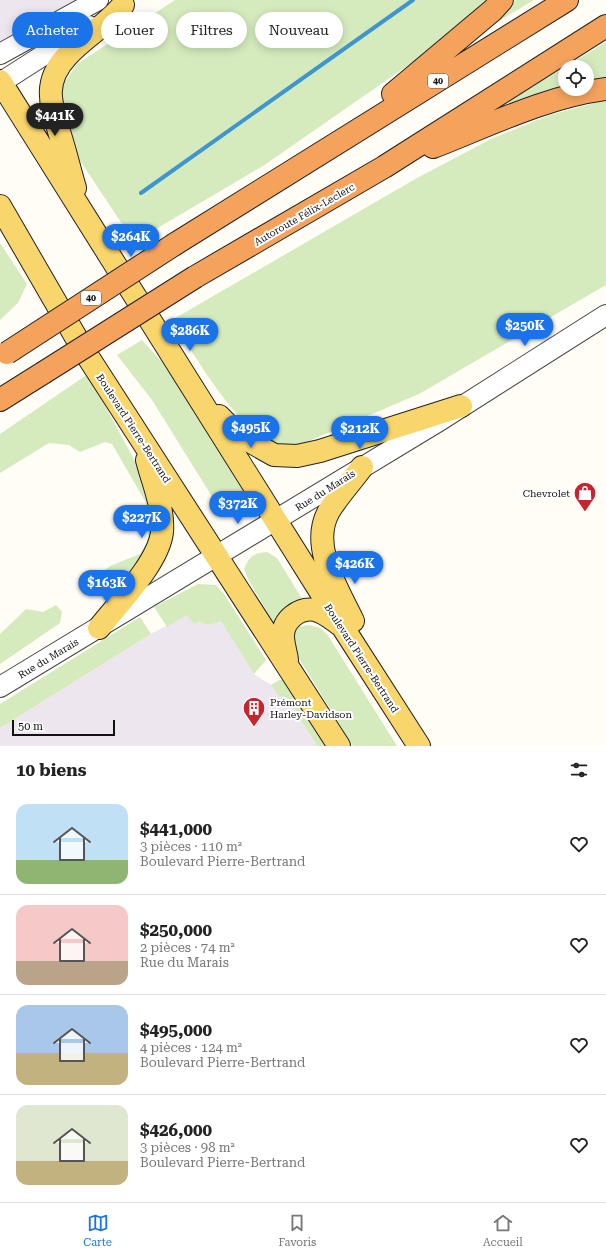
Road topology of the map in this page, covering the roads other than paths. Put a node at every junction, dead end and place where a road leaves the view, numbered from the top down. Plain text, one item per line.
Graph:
1 (98, 0) edge
2 (502, 0) edge
3 (567, 0) edge
4 (127, 2) edge
5 (606, 26) edge
6 (0, 54) edge
7 (0, 82) edge
8 (606, 89) edge
9 (308, 161) junction
10 (384, 167) junction
11 (0, 206) edge
12 (80, 208) junction
13 (0, 221) edge
14 (20, 242) junction
15 (606, 316) edge
16 (3, 355) edge
17 (37, 377) junction
18 (198, 396) junction
19 (0, 400) edge
20 (461, 406) junction
21 (0, 410) edge
22 (142, 440) junction
23 (362, 467) junction
24 (276, 521) junction
25 (217, 557) junction
26 (342, 626) junction
27 (99, 628) junction
28 (288, 667) junction
29 (0, 687) edge
30 (392, 703) junction
31 (339, 746) edge
32 (419, 746) edge

1 - 6 street
2 - 9 highway
3 - 9 highway, 40
4 - 7 street
4 - 12 main road
5 - 10 highway, Autoroute Félix-Leclerc
7 - 12 main road, Boulevard Pierre-Bertrand
8 - 10 highway
9 - 16 highway, 40, bridge
10 - 17 highway, Autoroute Félix-Leclerc, bridge
11 - 14 main road, Boulevard Pierre-Bertrand
12 - 18 main road, Boulevard Pierre-Bertrand
13 - 14 main road
14 - 22 main road, Boulevard Pierre-Bertrand
15 - 20 street, Rue du Marais
17 - 19 highway, Autoroute Félix-Leclerc
17 - 21 highway
18 - 20 main road
18 - 24 main road, Boulevard Pierre-Bertrand
20 - 23 street, Rue du Marais
22 - 25 main road, Boulevard Pierre-Bertrand
22 - 27 main road
23 - 24 street, Rue du Marais
23 - 30 main road
24 - 25 street, Rue du Marais
24 - 26 main road, Boulevard Pierre-Bertrand
25 - 27 street, Rue du Marais
25 - 28 main road, Boulevard Pierre-Bertrand
26 - 28 main road
26 - 30 main road, Boulevard Pierre-Bertrand
27 - 29 street, Rue du Marais
28 - 31 main road, Boulevard Pierre-Bertrand
30 - 32 main road, Boulevard Pierre-Bertrand

